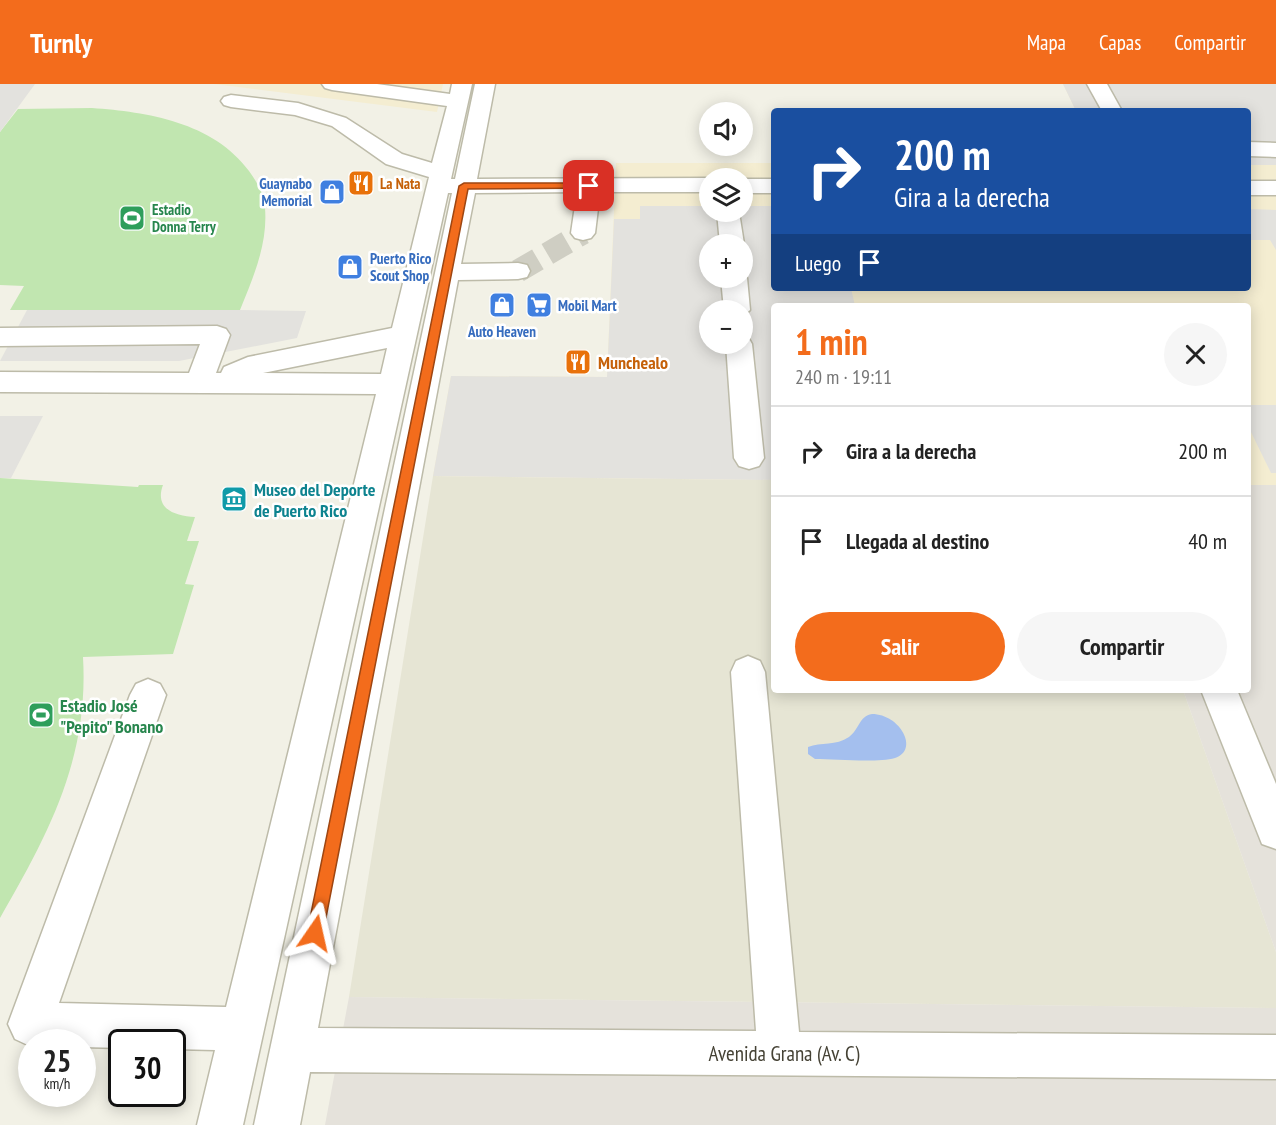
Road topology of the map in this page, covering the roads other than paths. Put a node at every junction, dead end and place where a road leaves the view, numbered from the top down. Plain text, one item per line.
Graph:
1 (332, 84) edge
2 (485, 84) edge
3 (1097, 84) edge
4 (460, 93) edge
5 (231, 101) dead end
6 (1110, 108) edge
7 (1251, 149) edge
8 (1276, 150) edge
9 (448, 182) junction
10 (699, 185) edge
11 (589, 186) junction
12 (753, 186) edge
13 (771, 186) edge
14 (1251, 188) edge
15 (1276, 188) edge
16 (583, 233) dead end
17 (518, 271) tunnel mouth
18 (446, 272) junction
19 (404, 335) junction
20 (0, 337) edge
21 (740, 354) edge
22 (0, 382) edge
23 (208, 383) junction
24 (392, 384) junction
25 (749, 458) dead end
26 (747, 672) dead end
27 (1221, 693) edge
28 (148, 695) dead end
29 (1276, 830) edge
30 (242, 1029) junction
31 (292, 1050) junction
32 (779, 1053) junction
33 (1276, 1057) edge
34 (220, 1125) edge
35 (277, 1125) edge

1 - 4 street
2 - 9 street
3 - 6 street
4 - 9 street
5 - 9 street
7 - 8 street
9 - 11 street
9 - 18 street
9 - 19 street
10 - 11 street
11 - 16 street
12 - 13 street
14 - 15 street
17 - 18 street
18 - 31 street
19 - 23 street
19 - 24 street
20 - 23 street
21 - 25 street
22 - 23 street
23 - 24 street
24 - 30 street
26 - 32 street
27 - 29 street
28 - 30 street
30 - 34 street
31 - 32 street, Avenida Grana (Av. C)
31 - 35 street
32 - 33 street, Avenida Grana (Av. C)

